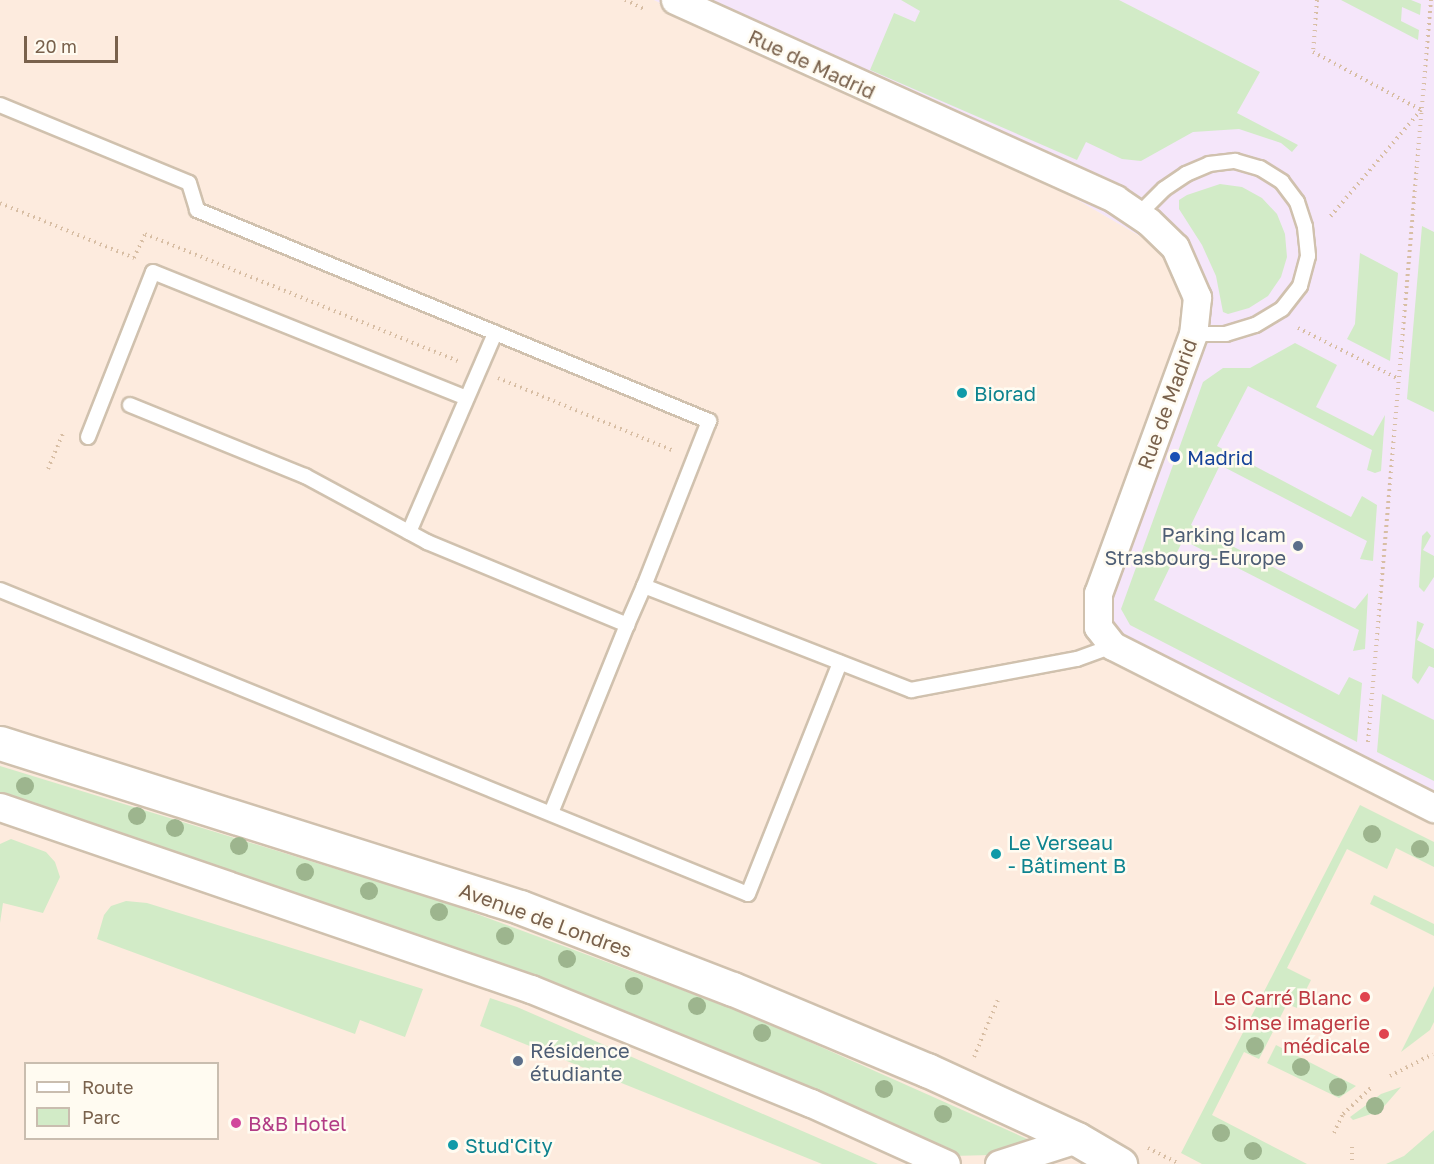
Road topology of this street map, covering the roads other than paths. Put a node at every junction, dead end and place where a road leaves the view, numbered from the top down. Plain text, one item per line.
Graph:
1 (666, 8) edge
2 (0, 105) edge
3 (1139, 214) junction
4 (495, 333) junction
5 (1193, 334) junction
6 (467, 398) junction
7 (130, 405) dead end
8 (88, 437) dead end
9 (409, 532) junction
10 (644, 586) junction
11 (0, 590) edge
12 (627, 625) junction
13 (1113, 646) junction
14 (840, 663) junction
15 (0, 742) edge
16 (0, 807) edge
17 (1434, 808) edge
18 (551, 813) junction
19 (1077, 1139) junction
20 (946, 1164) edge
21 (999, 1164) edge
22 (1120, 1164) edge

1 - 3 street, Rue de Madrid
2 - 4 lane
3 - 5 street, Rue de Madrid
3 - 5 lane
4 - 6 lane
4 - 10 lane
5 - 13 street, Rue de Madrid
6 - 8 lane
6 - 9 lane
7 - 9 lane
9 - 12 lane
10 - 12 lane
10 - 14 lane
11 - 18 lane
12 - 18 lane
13 - 14 lane
13 - 17 street
14 - 18 lane
15 - 19 street, Avenue de Londres
16 - 20 street
19 - 21 street
19 - 22 street, Avenue de Londres

